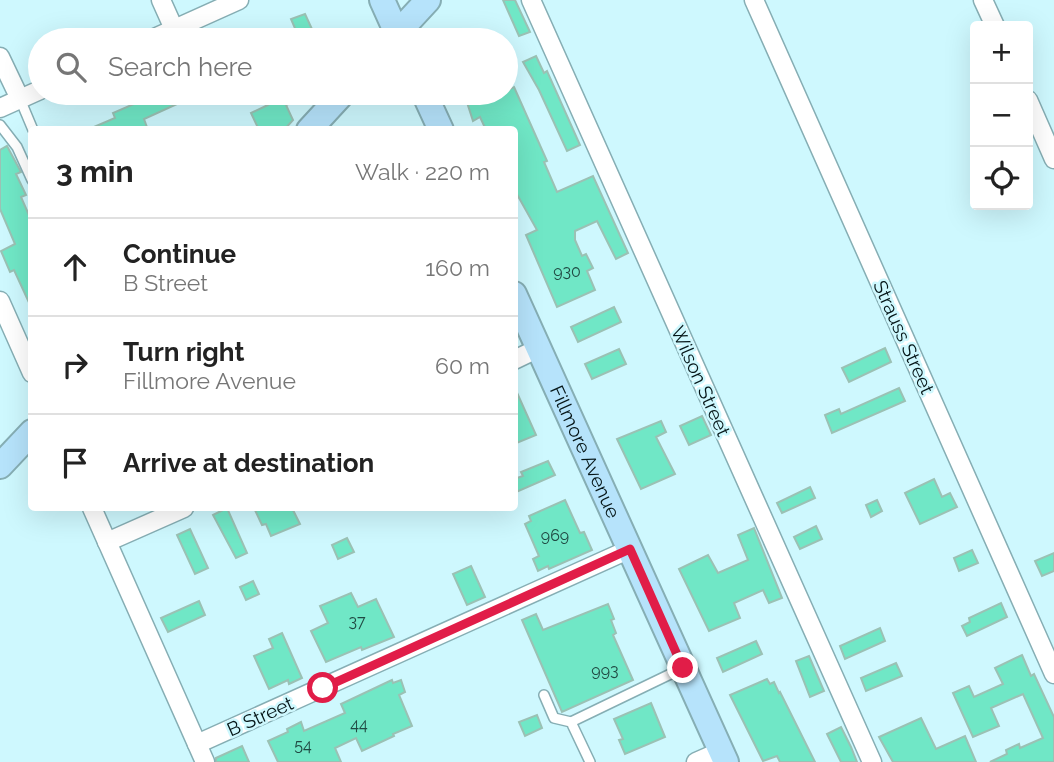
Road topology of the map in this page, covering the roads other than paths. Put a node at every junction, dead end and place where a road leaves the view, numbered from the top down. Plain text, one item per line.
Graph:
1 (161, 0) edge
2 (239, 0) edge
3 (382, 0) edge
4 (428, 0) edge
5 (531, 0) edge
6 (754, 0) edge
7 (984, 0) edge
8 (993, 21) edge
9 (174, 28) edge
10 (176, 28) edge
11 (392, 28) edge
12 (404, 28) edge
13 (0, 57) edge
14 (28, 95) edge
15 (20, 99) junction
16 (332, 105) edge
17 (430, 105) edge
18 (0, 108) edge
19 (1033, 111) edge
20 (0, 125) edge
21 (31, 126) edge
22 (313, 126) edge
23 (439, 126) edge
24 (1054, 159) edge
25 (28, 171) edge
26 (0, 301) edge
27 (518, 303) edge
28 (539, 348) junction
29 (518, 357) edge
30 (28, 364) edge
31 (28, 436) edge
32 (0, 466) edge
33 (93, 511) edge
34 (177, 511) edge
35 (107, 542) junction
36 (630, 549) junction
37 (683, 668) junction
38 (1054, 674) edge
39 (544, 695) dead end
40 (571, 722) junction
41 (197, 744) junction
42 (723, 756) edge
43 (205, 762) edge
44 (590, 762) edge
45 (696, 762) edge
46 (872, 762) edge

1 - 9 street
2 - 10 street
3 - 11 street
4 - 12 street
5 - 46 street, Wilson Street
6 - 38 street, Strauss Street
7 - 8 street
13 - 15 street
14 - 15 street
15 - 18 street
15 - 21 lane
16 - 22 street
17 - 23 street
19 - 24 street
20 - 25 lane
26 - 30 street
27 - 28 street, Fillmore Avenue
28 - 29 street
28 - 36 street, Fillmore Avenue
31 - 32 street
33 - 35 street
34 - 35 street
35 - 41 street
36 - 37 street, Fillmore Avenue
36 - 41 street, B Street
37 - 40 lane
37 - 42 street, Fillmore Avenue
39 - 40 lane
40 - 44 lane
41 - 43 street
42 - 45 street

